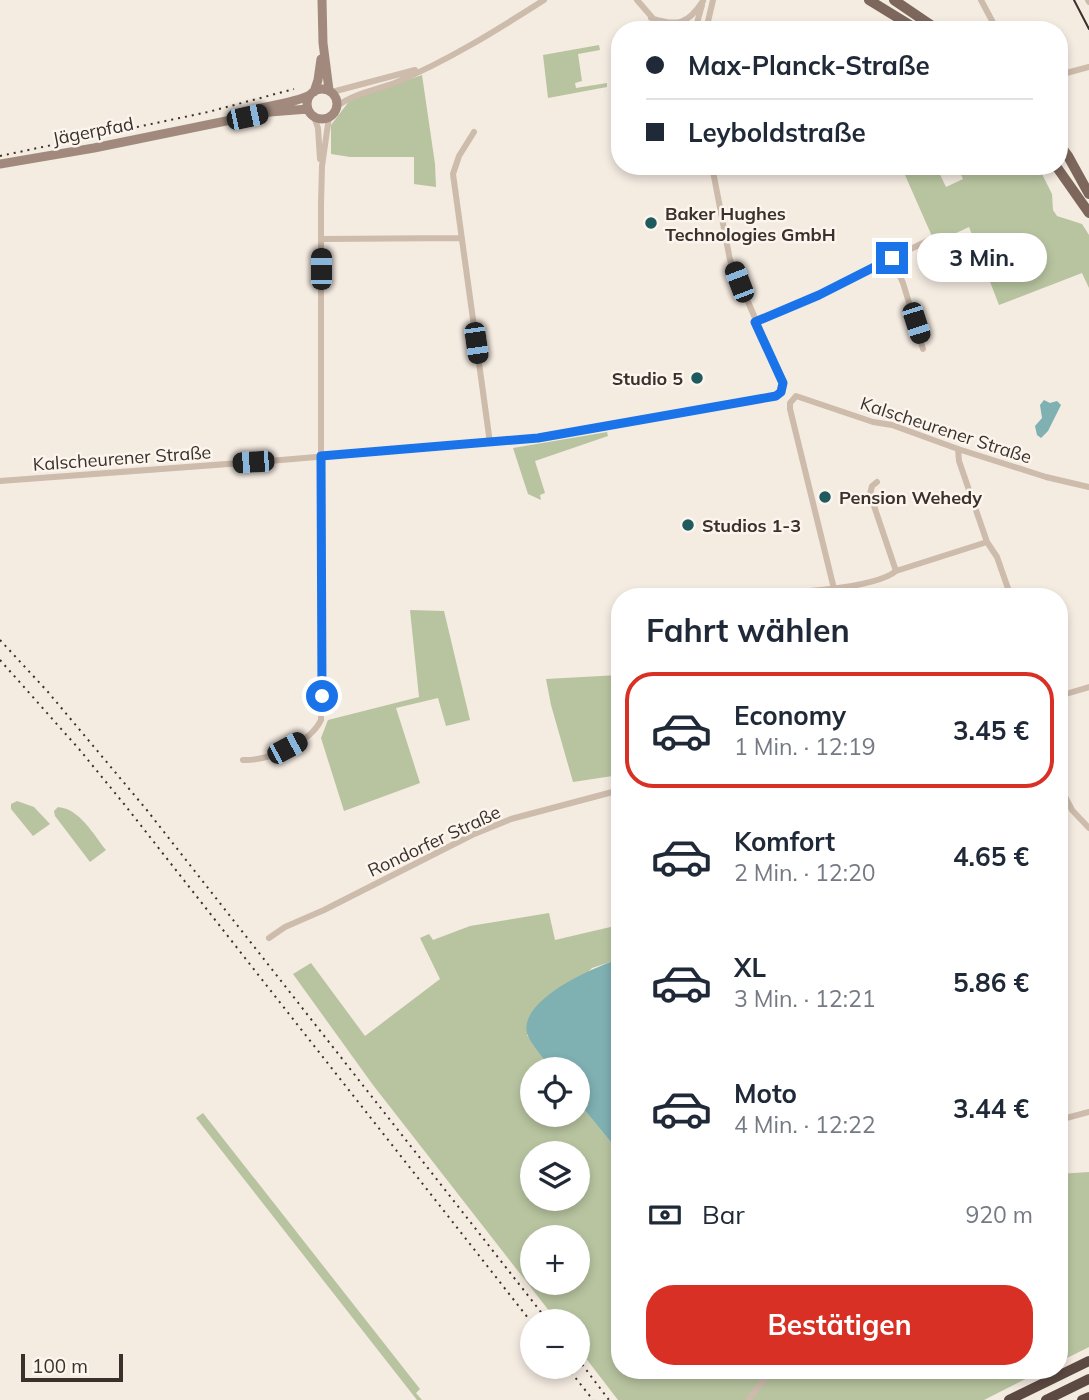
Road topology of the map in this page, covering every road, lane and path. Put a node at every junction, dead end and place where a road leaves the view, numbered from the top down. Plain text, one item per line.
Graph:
1 (322, 0) edge
2 (544, 0) edge
3 (637, 0) edge
4 (703, 0) edge
5 (713, 0) edge
6 (869, 0) edge
7 (894, 0) edge
8 (981, 0) edge
9 (651, 18) junction
10 (652, 21) edge
11 (654, 21) edge
12 (661, 21) edge
13 (684, 21) edge
14 (697, 21) edge
15 (708, 21) edge
16 (903, 21) edge
17 (925, 21) edge
18 (992, 21) edge
19 (323, 43) junction
20 (1089, 66) edge
21 (427, 67) junction
22 (1068, 72) edge
23 (331, 91) junction
24 (312, 93) junction
25 (337, 106) junction
26 (311, 113) junction
27 (329, 117) junction
28 (191, 127) junction
29 (474, 132) dead end
30 (1068, 158) edge
31 (0, 164) edge
32 (322, 166) junction
33 (714, 175) edge
34 (1062, 175) edge
35 (1089, 194) edge
36 (1089, 214) edge
37 (321, 239) junction
38 (461, 239) junction
39 (929, 240) dead end
40 (892, 258) junction
41 (755, 322) junction
42 (923, 349) dead end
43 (490, 443) junction
44 (958, 449) junction
45 (321, 456) junction
46 (0, 481) edge
47 (877, 482) dead end
48 (1089, 487) edge
49 (987, 542) junction
50 (896, 571) junction
51 (835, 588) edge
52 (851, 588) edge
53 (1008, 588) edge
54 (1089, 687) edge
55 (1068, 693) edge
56 (243, 761) dead end
57 (611, 792) edge
58 (1068, 802) edge
59 (1089, 828) edge
60 (269, 938) dead end
61 (1089, 1112) edge
62 (1068, 1118) edge
63 (1089, 1361) edge
64 (1068, 1371) edge
65 (765, 1379) edge
66 (1052, 1379) edge
67 (1088, 1379) edge
68 (1089, 1397) edge
69 (748, 1400) edge
70 (1009, 1400) edge
71 (1046, 1400) edge
72 (1056, 1400) edge
73 (1082, 1400) edge

1 - 19 main road
2 - 21 street
3 - 9 street
4 - 13 street
4 - 14 street
5 - 15 street
6 - 16 main road
7 - 17 main road
8 - 18 street
9 - 10 street
9 - 11 street
9 - 12 street
19 - 23 main road
19 - 24 main road
20 - 22 street
21 - 23 street
21 - 25 street
23 - 24 main road
23 - 25 main road
24 - 26 main road
24 - 28 main road, Jägerpfad
25 - 27 main road
26 - 27 main road
26 - 28 main road, Jägerpfad
26 - 32 street
27 - 32 street
28 - 31 main road, Jägerpfad
29 - 38 street
30 - 35 main road
32 - 37 street
33 - 41 street
34 - 36 main road
37 - 38 street
37 - 45 street
38 - 43 street
39 - 40 street
40 - 41 street
40 - 42 street
41 - 43 street, Kalscheurener Straße
43 - 45 street, Kalscheurener Straße
44 - 48 street, Kalscheurener Straße
44 - 49 street
44 - 51 street, Kalscheurener Straße
45 - 46 street, Kalscheurener Straße
45 - 56 street
47 - 50 street
49 - 50 street
49 - 53 street
50 - 52 street
54 - 55 street
57 - 60 street, Rondorfer Straße
58 - 59 street
61 - 62 street
63 - 64 highway
65 - 69 street
66 - 70 highway
67 - 71 highway
67 - 72 highway
68 - 73 highway

